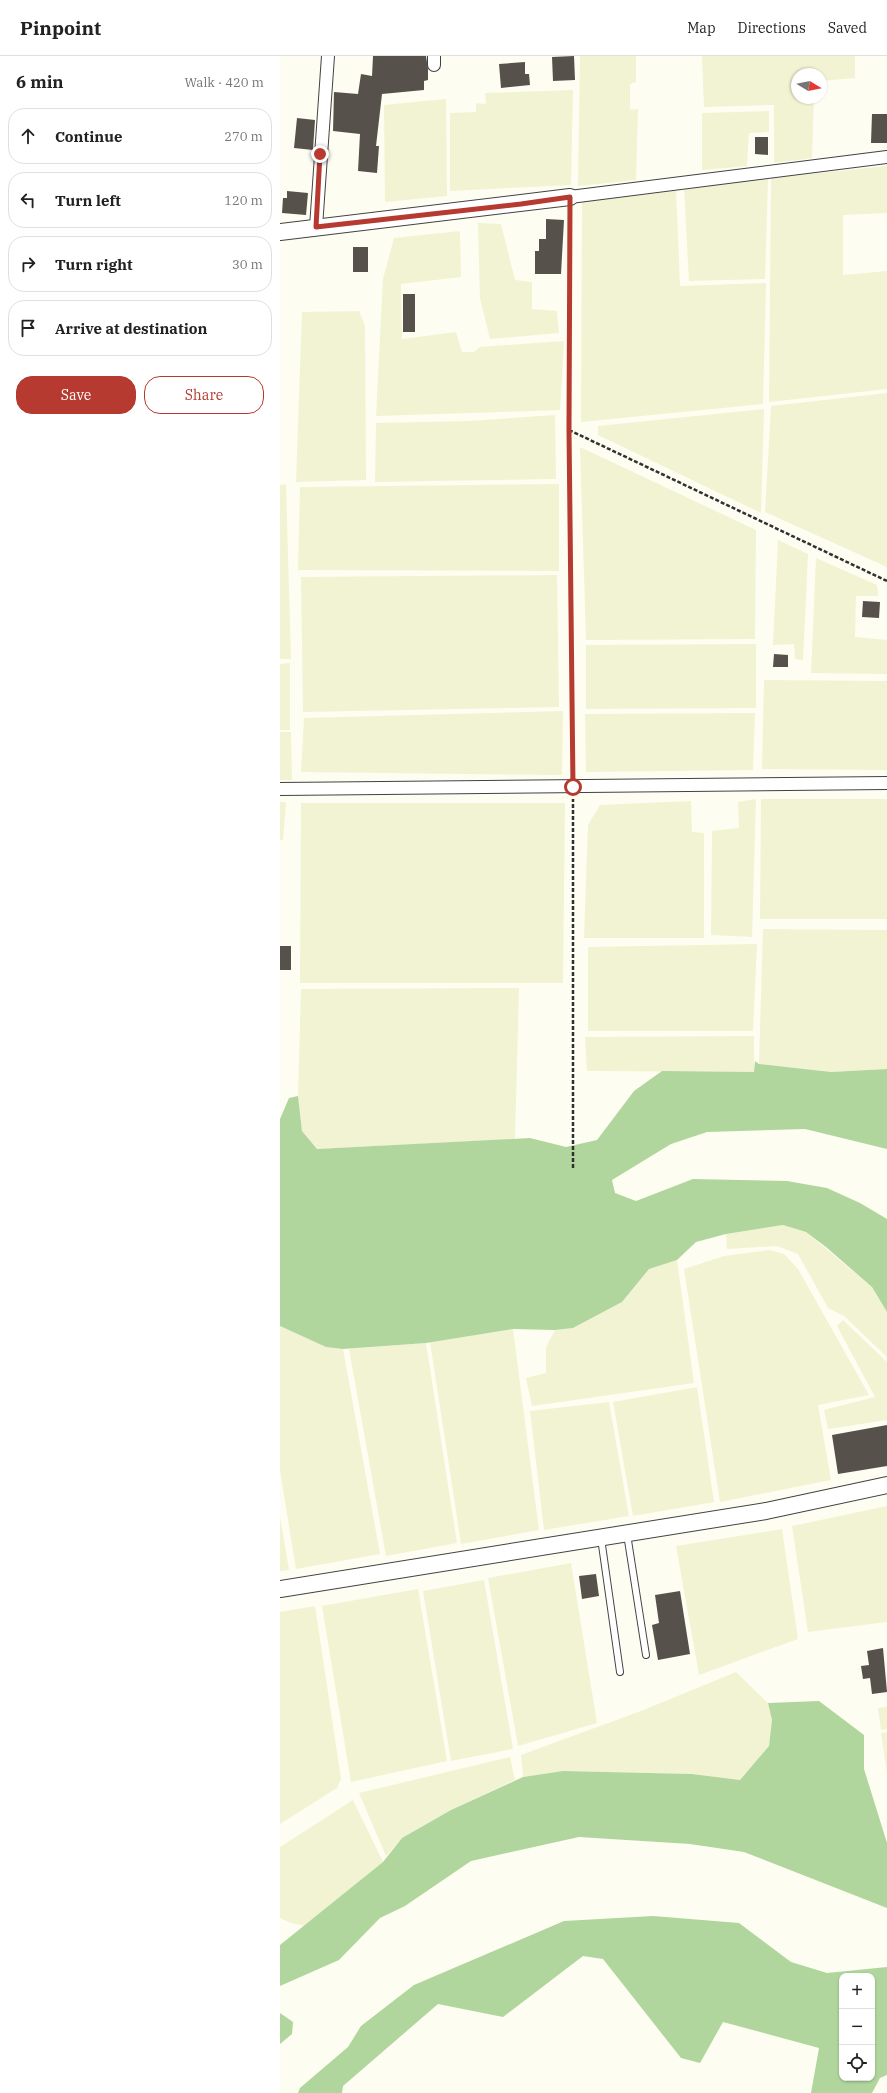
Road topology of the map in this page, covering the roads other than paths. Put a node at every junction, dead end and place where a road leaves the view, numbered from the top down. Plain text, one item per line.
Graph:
1 (328, 56) edge
2 (887, 157) edge
3 (570, 197) joint
4 (316, 227) junction
5 (280, 232) edge
6 (887, 783) edge
7 (280, 789) edge
8 (887, 1485) edge
9 (626, 1533) junction
10 (601, 1537) junction
11 (280, 1589) edge
12 (646, 1655) dead end
13 (620, 1672) dead end

1 - 4 street
2 - 3 street
3 - 4 street
4 - 5 street
6 - 7 street
8 - 9 street
9 - 10 street
9 - 12 lane
10 - 11 street
10 - 13 lane

